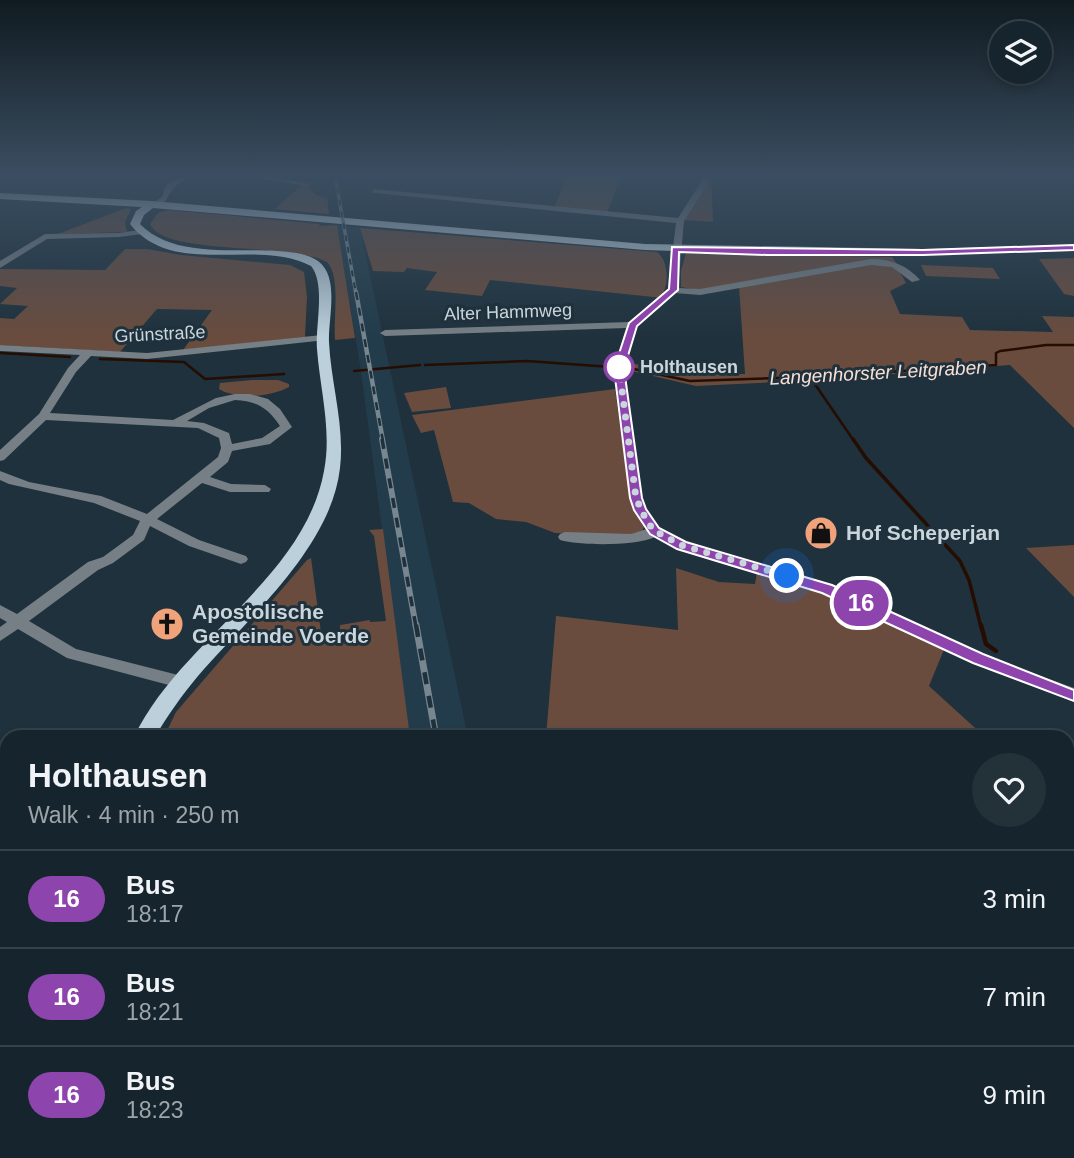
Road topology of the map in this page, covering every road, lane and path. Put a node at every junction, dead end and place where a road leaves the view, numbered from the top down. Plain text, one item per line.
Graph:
1 (139, 230) joint
2 (454, 230) edge
3 (678, 230) edge
4 (675, 247) junction
5 (1074, 248) edge
6 (0, 265) edge
7 (915, 281) dead end
8 (674, 290) junction
9 (632, 325) junction
10 (385, 333) dead end
11 (322, 338) junction
12 (0, 348) edge
13 (87, 354) junction
14 (43, 416) junction
15 (176, 423) junction
16 (227, 447) junction
17 (0, 457) edge
18 (0, 475) edge
19 (201, 478) junction
20 (265, 489) dead end
21 (150, 519) junction
22 (655, 531) junction
23 (565, 537) dead end
24 (241, 559) dead end
25 (0, 611) edge
26 (18, 622) junction
27 (0, 635) edge
28 (180, 682) junction
29 (1074, 695) edge
30 (149, 730) edge

1 - 6 street
1 - 11 main road
2 - 4 main road
3 - 4 street
4 - 5 main road
4 - 8 street
7 - 8 street
8 - 9 street
9 - 10 street, Alter Hammweg
9 - 22 street
11 - 13 street, Grünstraße
11 - 28 main road
12 - 13 street, Grünstraße
13 - 14 street
14 - 15 street
14 - 17 street
15 - 16 street
15 - 16 street
16 - 19 street
18 - 21 street
19 - 20 street
19 - 21 street
21 - 24 street
21 - 26 street
22 - 23 street
22 - 29 street
25 - 26 street
26 - 27 street
26 - 28 street
28 - 30 main road

